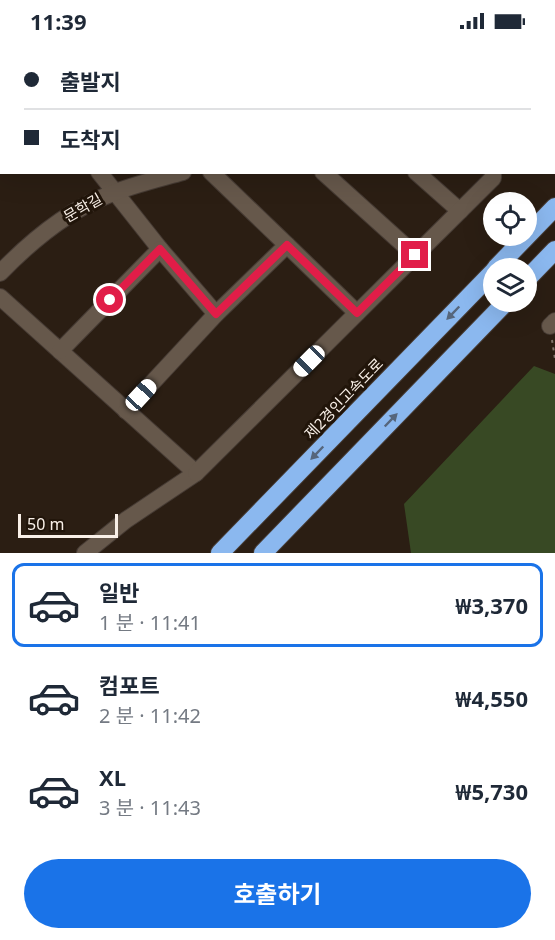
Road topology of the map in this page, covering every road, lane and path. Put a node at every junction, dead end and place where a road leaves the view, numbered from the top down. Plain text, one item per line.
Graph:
1 (100, 174) edge
2 (176, 174) edge
3 (213, 174) edge
4 (325, 174) edge
5 (418, 174) edge
6 (493, 174) edge
7 (114, 192) junction
8 (555, 207) edge
9 (460, 211) junction
10 (287, 245) junction
11 (160, 249) junction
12 (555, 250) edge
13 (415, 255) junction
14 (506, 258) edge
15 (537, 269) edge
16 (0, 273) edge
17 (483, 282) edge
18 (0, 297) edge
19 (496, 312) edge
20 (357, 313) junction
21 (216, 314) junction
22 (553, 323) edge
23 (60, 351) junction
24 (555, 359) edge
25 (126, 411) junction
26 (196, 473) junction
27 (85, 553) edge
28 (220, 553) edge
29 (263, 553) edge

1 - 7 street
2 - 7 street, 문학길
3 - 10 street
4 - 13 street
5 - 9 street
6 - 9 street
7 - 11 street
7 - 16 street, 문학길
8 - 14 highway, 제2경인고속도로
9 - 13 street
10 - 20 street
10 - 21 street
11 - 21 street
11 - 23 street
12 - 15 highway
13 - 20 street
17 -> 28 highway, 제2경인고속도로
18 - 23 street
29 -> 19 highway
20 - 26 street
21 - 25 street
22 - 24 path
23 - 25 street
25 - 26 street
26 - 27 street

